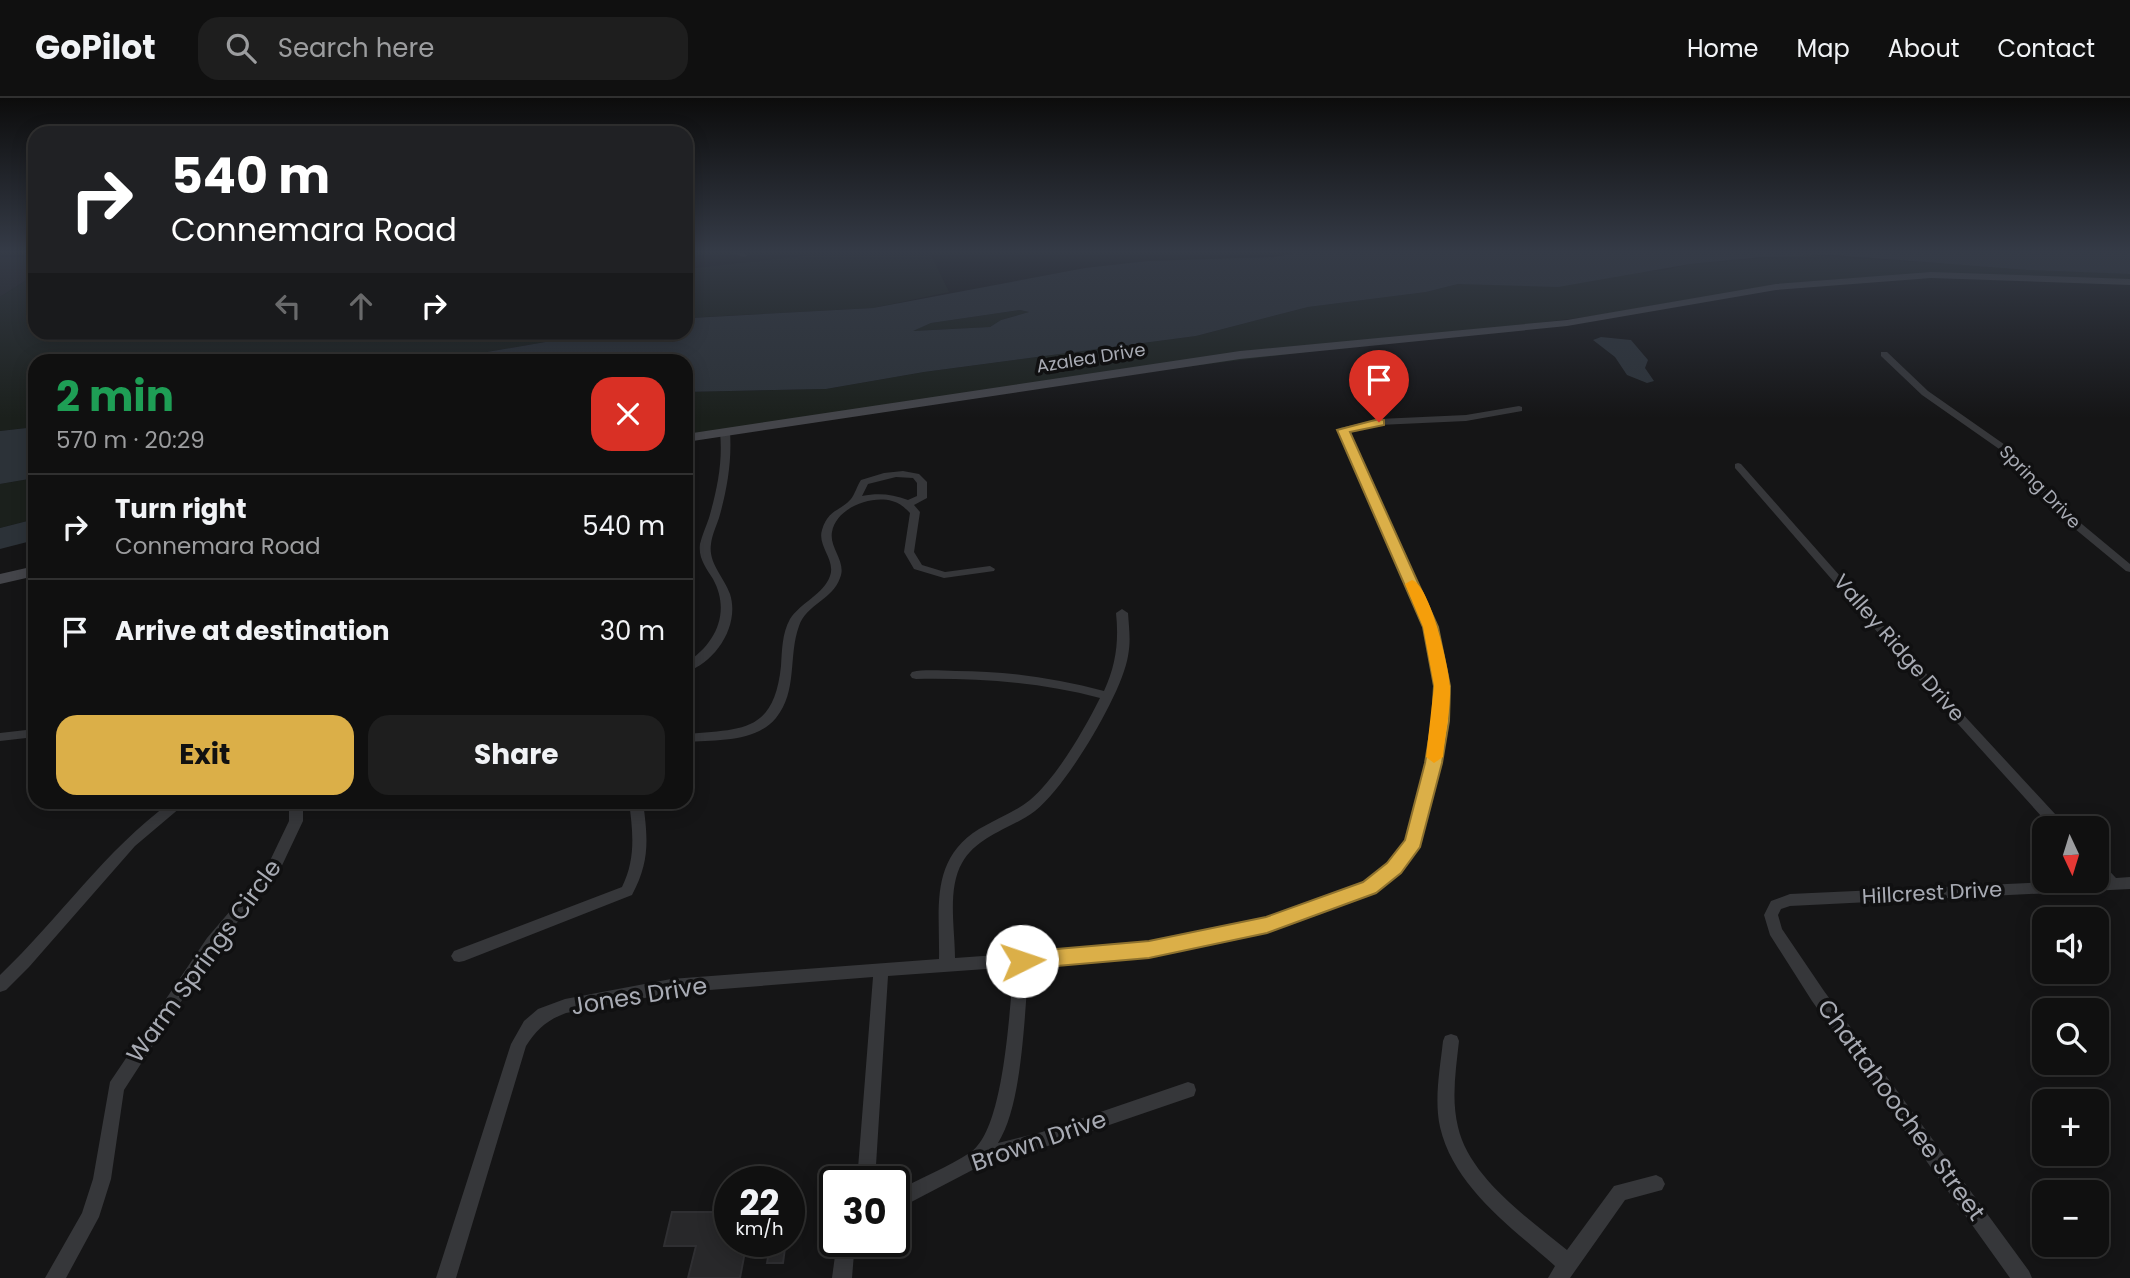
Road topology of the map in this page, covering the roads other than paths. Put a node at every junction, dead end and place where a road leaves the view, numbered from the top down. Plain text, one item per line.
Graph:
1 (1651, 308) edge
2 (1884, 355) dead end
3 (1519, 409) dead end
4 (725, 432) junction
5 (693, 437) edge
6 (1738, 466) dead end
7 (854, 503) junction
8 (908, 504) junction
9 (990, 569) dead end
10 (2130, 569) edge
11 (28, 573) edge
12 (0, 579) edge
13 (1122, 613) dead end
14 (693, 663) edge
15 (916, 675) dead end
16 (1107, 696) junction
17 (28, 733) edge
18 (0, 737) edge
19 (693, 737) edge
20 (170, 809) edge
21 (296, 809) edge
22 (637, 809) edge
23 (2050, 816) edge
24 (2109, 880) edge
25 (2130, 883) edge
26 (2113, 884) junction
27 (606, 901) joint
28 (1782, 941) joint
29 (459, 956) dead end
30 (1022, 961) junction
31 (947, 966) junction
32 (887, 970) junction
33 (0, 985) edge
34 (1451, 1041) dead end
35 (1188, 1090) dead end
36 (979, 1157) junction
37 (867, 1166) edge
38 (1656, 1184) dead end
39 (910, 1194) edge
40 (844, 1257) edge
41 (1563, 1271) edge
42 (55, 1278) edge
43 (446, 1278) edge
44 (842, 1278) edge
45 (2022, 1278) edge

1 - 4 street, Azalea Drive
2 - 10 street, Spring Drive
3 - 30 street, Jones Drive
4 - 5 street, Azalea Drive
4 - 14 street
6 - 23 street, Valley Ridge Drive
7 - 8 street
7 - 8 street
7 - 19 street
8 - 9 street
11 - 12 street
13 - 16 street
15 - 16 street
16 - 31 street
17 - 18 street
20 - 33 street
21 - 42 street, Warm Springs Circle
22 - 27 street
24 - 26 street
25 - 26 street, Hillcrest Drive
26 - 28 street, Hillcrest Drive
27 - 29 street
28 - 45 street, Chattahoochee Street
30 - 31 street, Jones Drive
30 - 36 street
31 - 32 street, Jones Drive
32 - 37 street
32 - 43 street, Jones Drive
34 - 41 street
35 - 36 street, Brown Drive
36 - 39 street, Brown Drive
38 - 41 street
40 - 44 street

